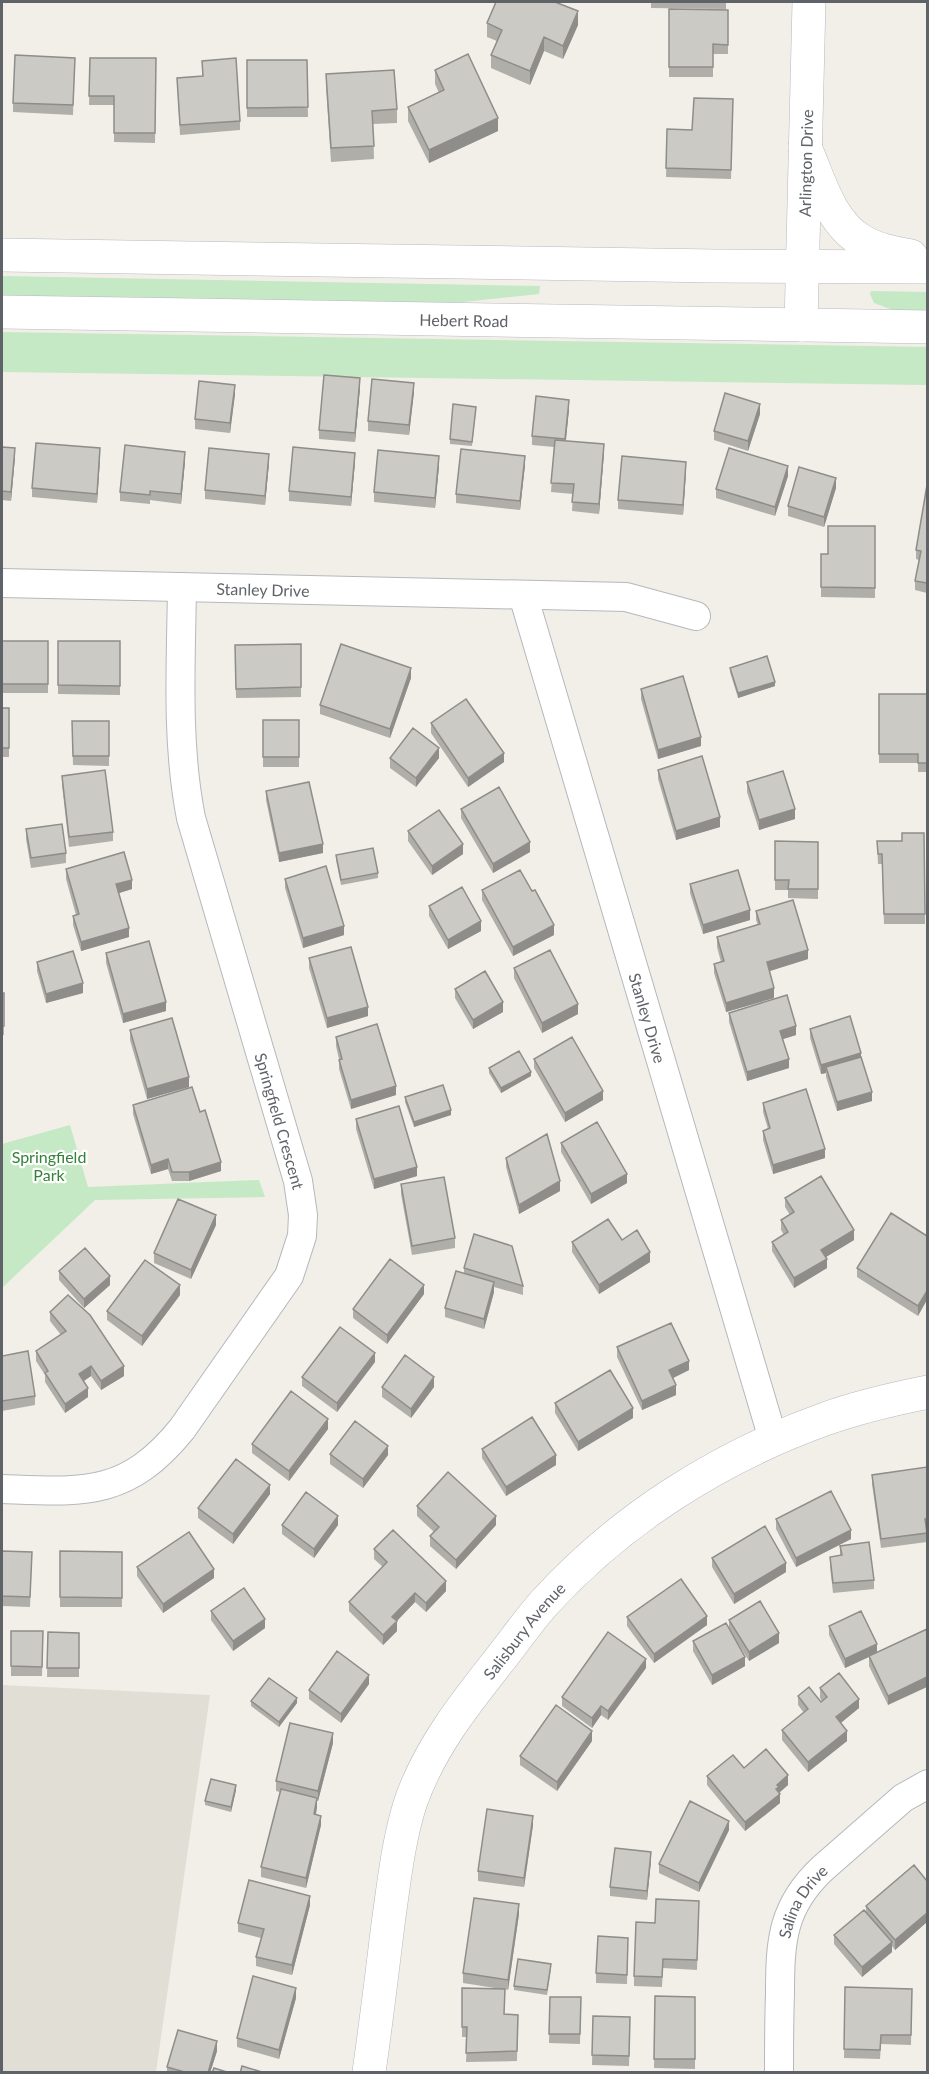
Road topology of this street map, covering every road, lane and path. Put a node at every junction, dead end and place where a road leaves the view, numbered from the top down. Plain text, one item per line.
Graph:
1 (809, 2) edge
2 (805, 147) junction
3 (2, 255) edge
4 (927, 260) edge
5 (802, 267) junction
6 (927, 267) edge
7 (2, 312) edge
8 (801, 325) junction
9 (927, 327) edge
10 (2, 583) edge
11 (182, 587) junction
12 (524, 595) junction
13 (696, 616) dead end
14 (927, 1392) edge
15 (773, 1439) junction
16 (2, 1489) edge
17 (927, 1784) edge
18 (369, 2073) edge
19 (779, 2073) edge

1 - 2 main road, Arlington Drive
2 - 4 main road
2 - 5 main road, Arlington Drive
3 - 5 main road
5 - 6 main road
5 - 8 main road, Arlington Drive
7 - 8 main road, Hebert Road
8 - 9 main road, Hebert Road
10 - 11 street, Stanley Drive
11 - 12 street, Stanley Drive
11 - 16 street, Springfield Crescent
12 - 13 street, Stanley Drive
12 - 15 street, Stanley Drive
14 - 15 main road, Salisbury Avenue
15 - 18 main road, Salisbury Avenue
17 - 19 street, Salina Drive

